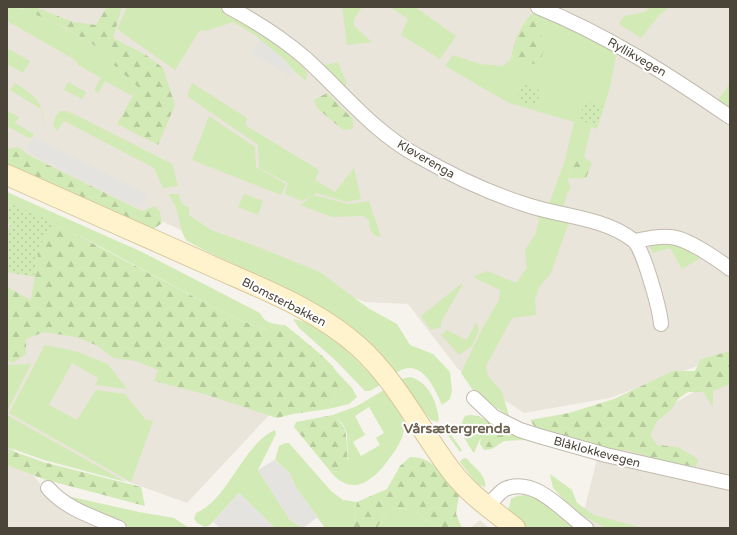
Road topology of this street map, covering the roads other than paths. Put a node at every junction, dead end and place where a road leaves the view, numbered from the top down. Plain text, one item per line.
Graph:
1 (229, 7) edge
2 (538, 7) edge
3 (730, 117) edge
4 (7, 175) edge
5 (634, 241) junction
6 (730, 269) edge
7 (661, 324) dead end
8 (474, 398) dead end
9 (730, 483) edge
10 (48, 488) dead end
11 (487, 507) junction
12 (119, 528) edge
13 (515, 528) edge
14 (586, 528) edge

1 - 5 street, Kløverenga
2 - 3 street, Ryllikvegen
4 - 11 street, Blomsterbakken
5 - 6 street
5 - 7 street
8 - 9 street, Blåklokkevegen
10 - 12 street
11 - 13 street, Blomsterbakken
11 - 14 street

